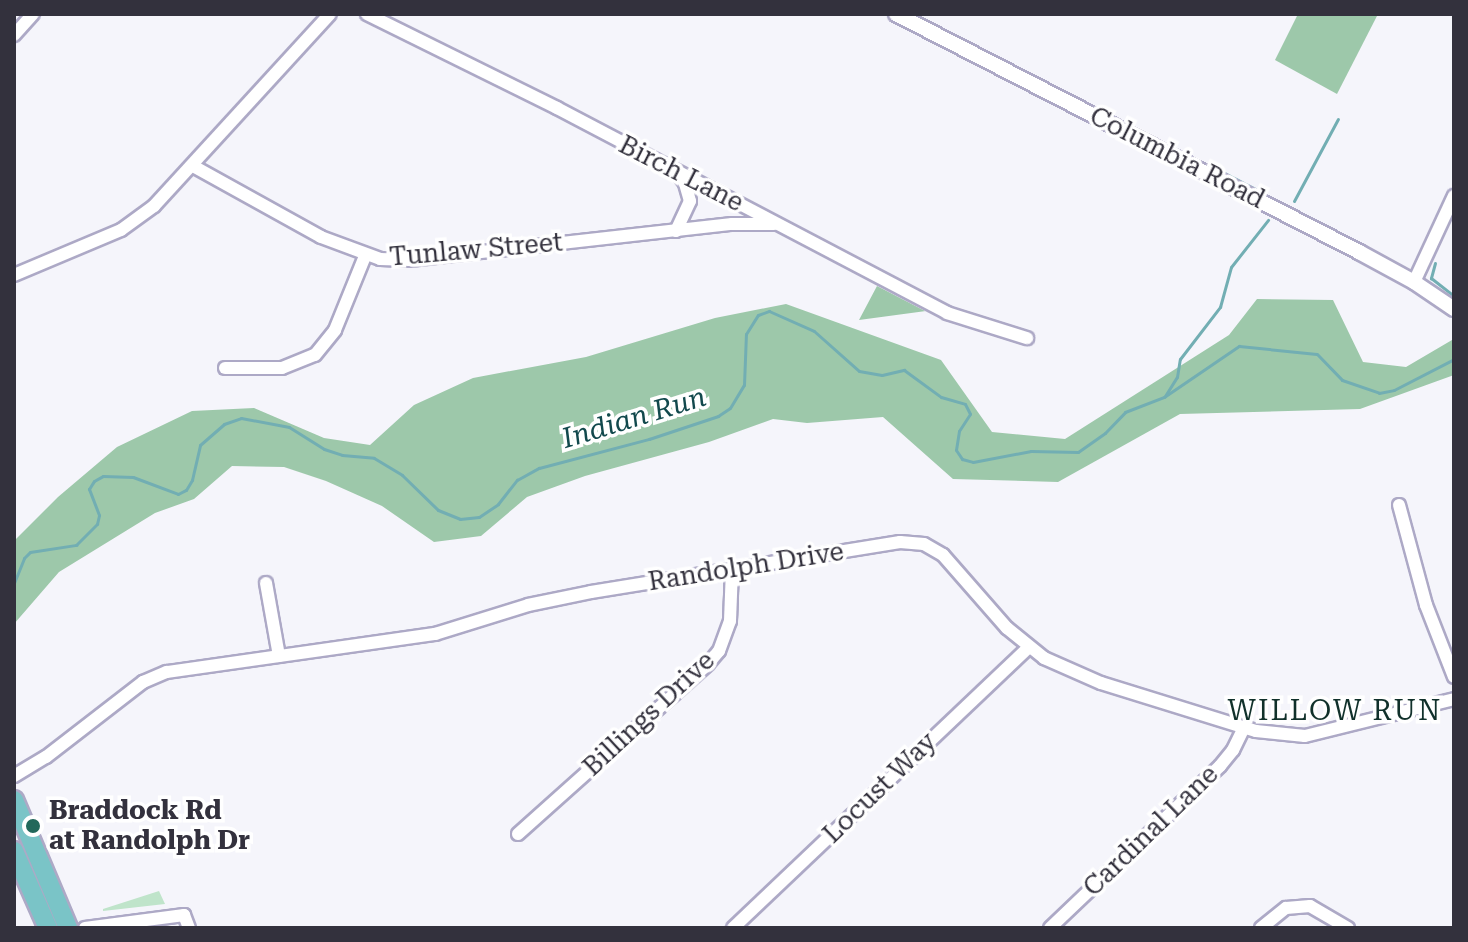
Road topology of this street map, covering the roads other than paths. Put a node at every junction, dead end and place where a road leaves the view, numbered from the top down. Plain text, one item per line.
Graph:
1 (33, 14) edge
2 (330, 14) edge
3 (367, 14) edge
4 (896, 14) edge
5 (14, 35) edge
6 (193, 166) junction
7 (676, 171) junction
8 (1454, 196) edge
9 (781, 225) junction
10 (676, 231) junction
11 (365, 256) junction
12 (14, 275) edge
13 (1414, 282) junction
14 (1454, 309) edge
15 (1027, 338) dead end
16 (225, 368) dead end
17 (1399, 505) dead end
18 (732, 569) junction
19 (266, 583) dead end
20 (1028, 648) junction
21 (279, 656) junction
22 (1454, 677) edge
23 (1454, 699) edge
24 (1244, 727) junction
25 (14, 776) edge
26 (14, 800) edge
27 (518, 834) dead end
28 (14, 851) edge
29 (48, 928) edge
30 (68, 928) edge
31 (85, 928) edge
32 (189, 928) edge
33 (733, 928) edge
34 (1050, 928) edge
35 (1261, 928) edge
36 (1348, 928) edge

1 - 5 street
2 - 6 street
3 - 7 street, Birch Lane
4 - 13 street, Columbia Road
6 - 11 street, Tunlaw Street
6 - 12 street
7 - 9 street, Birch Lane
7 - 10 street
8 - 13 street
9 - 10 street, Tunlaw Street
9 - 15 street, Birch Lane
10 - 11 street, Tunlaw Street
11 - 16 street
13 - 14 street, Columbia Road
17 - 22 street
18 - 20 street, Randolph Drive
18 - 21 street, Randolph Drive
18 - 27 street, Billings Drive
19 - 21 street
20 - 24 street, Randolph Drive
20 - 33 street, Locust Way
21 - 25 street, Randolph Drive
23 - 24 street, Randolph Drive
24 - 34 street, Cardinal Lane
26 - 30 main road
28 - 29 main road
31 - 32 street
35 - 36 street

